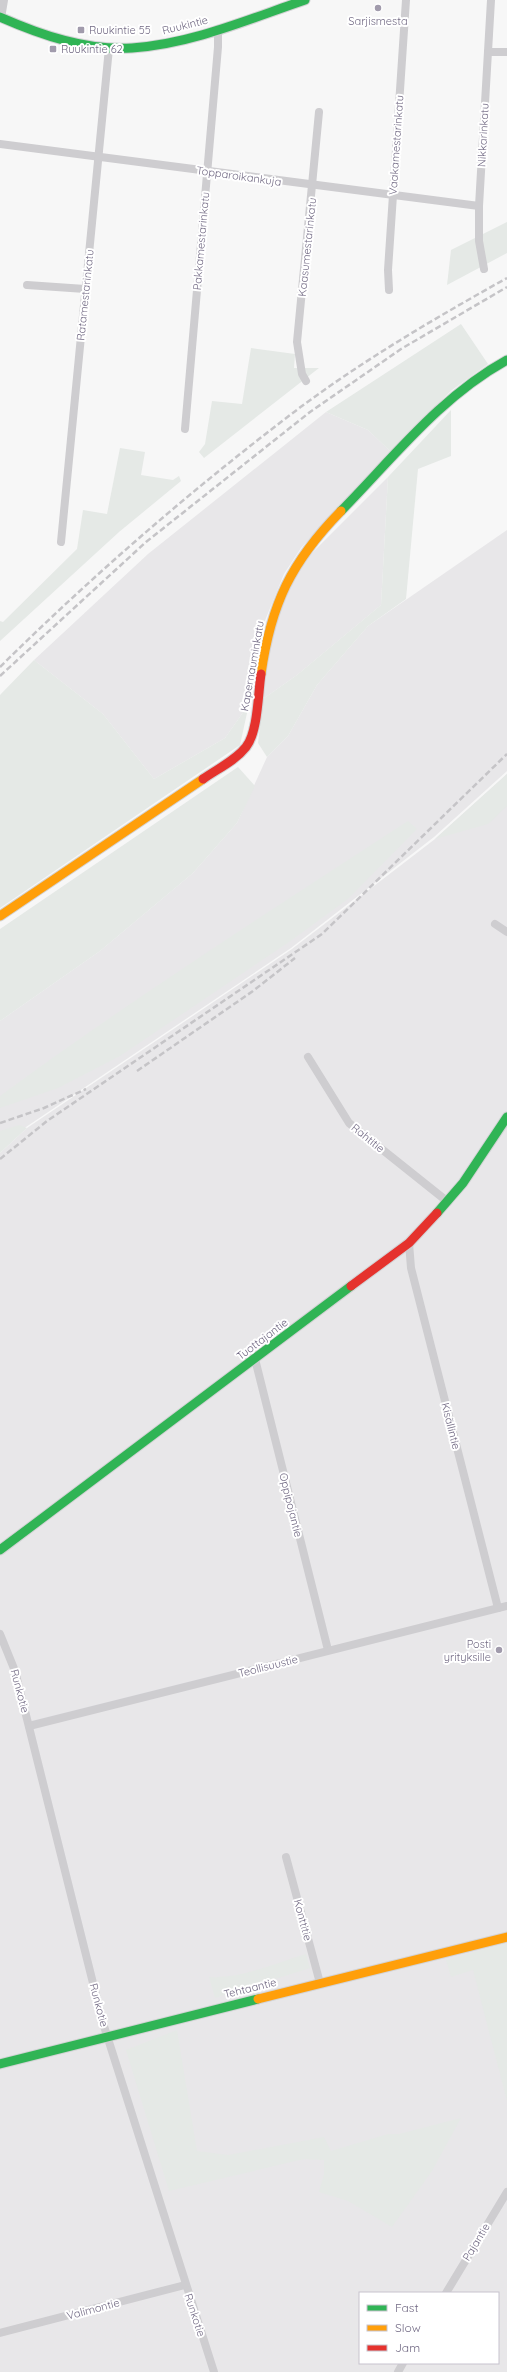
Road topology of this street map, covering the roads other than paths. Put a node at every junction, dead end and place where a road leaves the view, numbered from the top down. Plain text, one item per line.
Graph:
1 (4, 0) edge
2 (305, 0) edge
3 (406, 0) edge
4 (491, 0) edge
5 (0, 19) edge
6 (218, 29) junction
7 (109, 48) junction
8 (488, 52) junction
9 (507, 52) edge
10 (319, 112) dead end
11 (0, 144) edge
12 (98, 158) junction
13 (206, 171) junction
14 (312, 186) junction
15 (393, 196) junction
16 (479, 206) junction
17 (484, 269) dead end
18 (27, 285) dead end
19 (85, 289) junction
20 (389, 290) dead end
21 (507, 360) edge
22 (306, 381) dead end
23 (185, 429) dead end
24 (61, 542) dead end
25 (0, 916) edge
26 (495, 924) dead end
27 (507, 932) edge
28 (308, 1057) dead end
29 (507, 1117) edge
30 (448, 1202) junction
31 (409, 1243) junction
32 (255, 1359) junction
33 (0, 1550) edge
34 (507, 1606) edge
35 (498, 1608) junction
36 (0, 1634) edge
37 (328, 1650) junction
38 (29, 1726) junction
39 (286, 1857) dead end
40 (507, 1937) edge
41 (320, 1983) junction
42 (107, 2037) junction
43 (0, 2064) edge
44 (507, 2192) edge
45 (185, 2285) junction
46 (447, 2292) edge
47 (0, 2333) edge
48 (214, 2372) edge

1 - 5 street
2 - 6 street, Ruukintie
3 - 15 street, Vaakamestarinkatu
4 - 8 street, Nikkarinkatu
5 - 7 street, Ruukintie
6 - 7 street, Ruukintie
6 - 13 street, Pakkamestarinkatu
7 - 12 street, Ratamestarinkatu
8 - 9 street
8 - 16 street, Nikkarinkatu
10 - 14 street, Kaasumestarinkatu
11 - 12 street, Topparoikankuja
12 - 13 street, Topparoikankuja
12 - 19 street, Ratamestarinkatu
13 - 14 street, Topparoikankuja
13 - 23 street, Pakkamestarinkatu
14 - 15 street, Topparoikankuja
14 - 22 street, Kaasumestarinkatu
15 - 16 street, Topparoikankuja
15 - 20 street, Vaakamestarinkatu
16 - 17 street, Nikkarinkatu
18 - 19 street
19 - 24 street, Ratamestarinkatu
21 - 25 street, Kapernauminkatu
26 - 27 street
28 - 30 street, Rahtitie
29 - 30 street, Tuottajantie
30 - 31 street, Tuottajantie
31 - 32 street, Tuottajantie
31 - 35 street, Kisällintie
32 - 33 street, Tuottajantie
32 - 37 street, Oppipojantie
34 - 35 street, Teollisuustie
35 - 37 street, Teollisuustie
36 - 38 street, Runkotie
37 - 38 street, Teollisuustie
38 - 42 street, Runkotie
39 - 41 street, Konttitie
40 - 41 street, Tehtaantie
41 - 42 street, Tehtaantie
42 - 43 street, Tehtaantie
42 - 45 street, Runkotie
44 - 46 street, Pajantie
45 - 47 street, Valimontie
45 - 48 street, Runkotie

